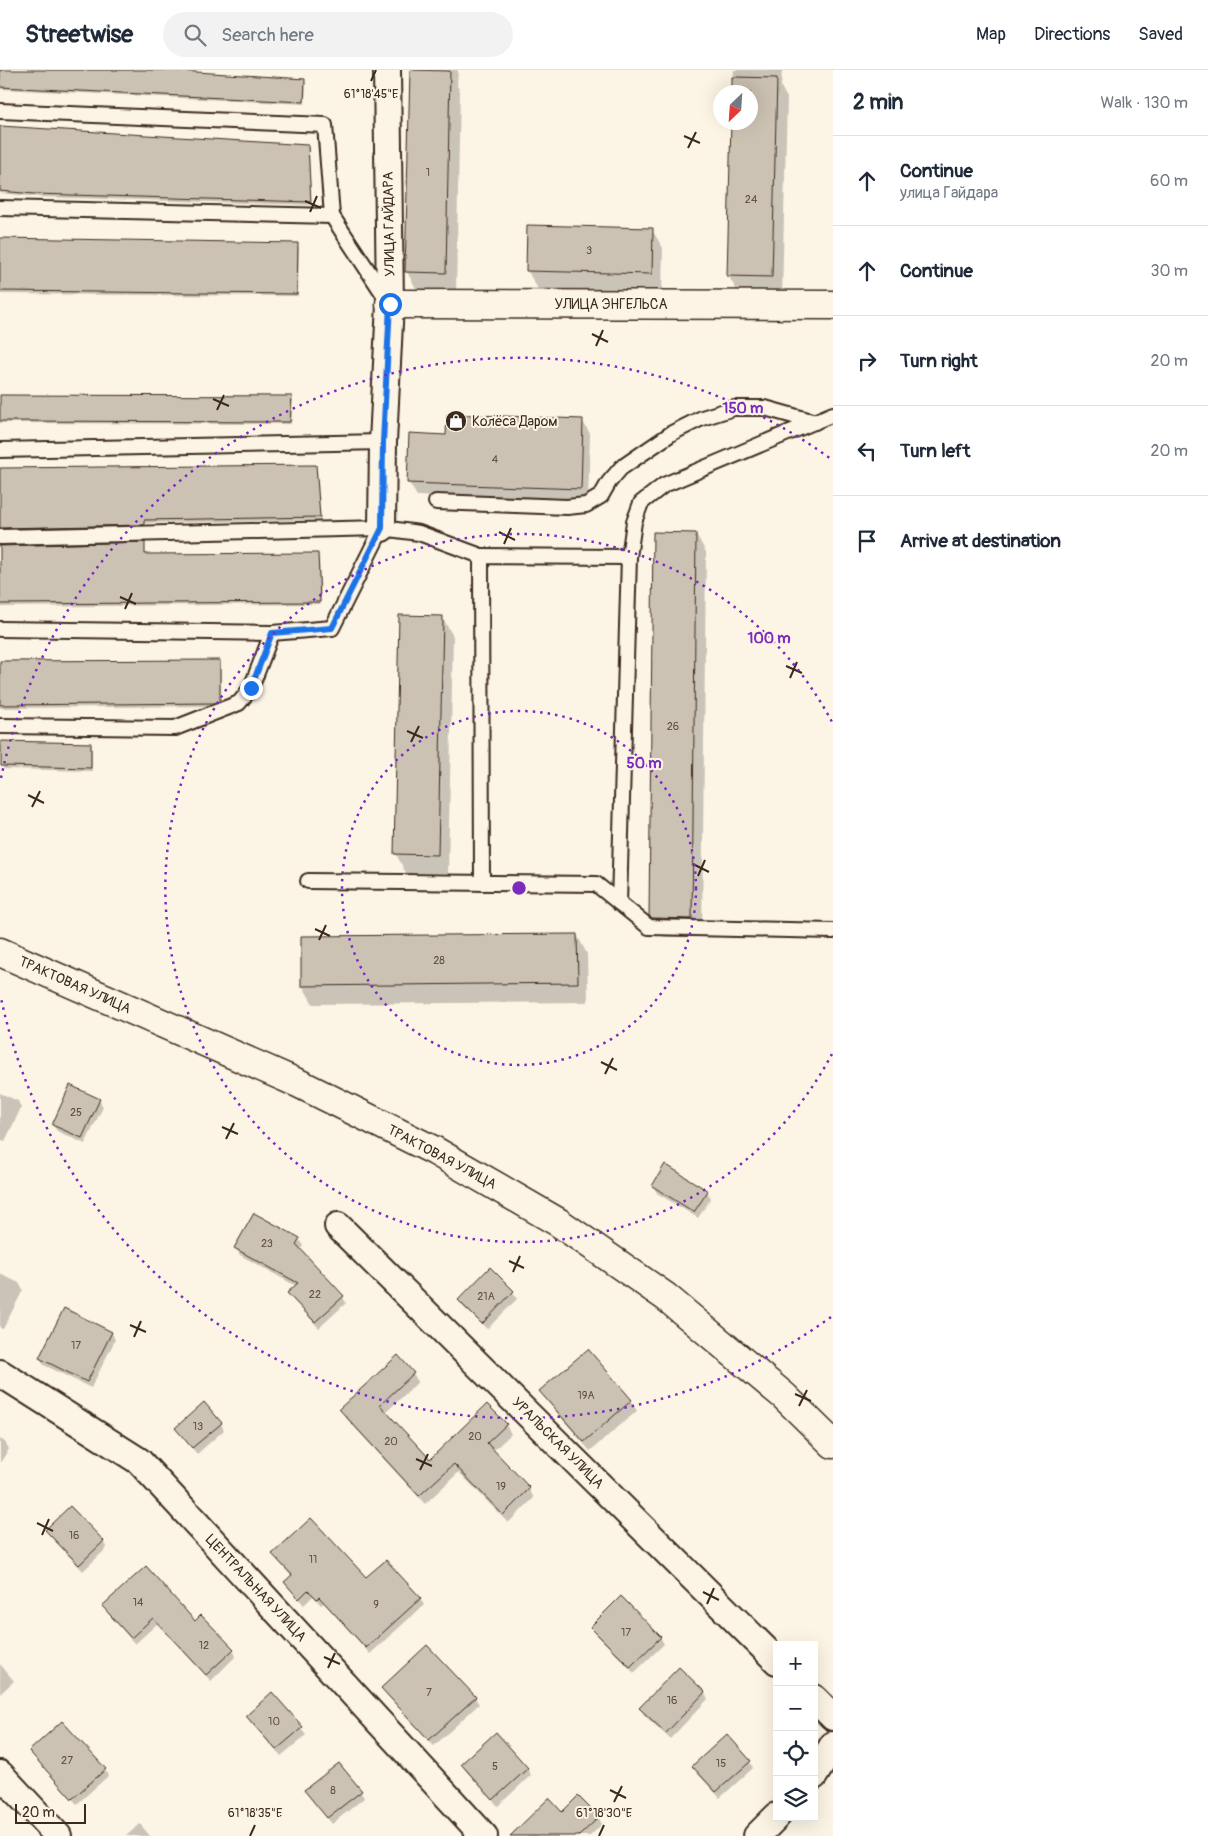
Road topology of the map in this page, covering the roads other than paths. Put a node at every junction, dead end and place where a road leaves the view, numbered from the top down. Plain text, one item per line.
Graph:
1 (388, 70) edge
2 (0, 111) edge
3 (0, 208) edge
4 (332, 216) junction
5 (390, 304) junction
6 (833, 305) edge
7 (833, 414) edge
8 (815, 422) junction
9 (383, 442) junction
10 (0, 450) edge
11 (436, 502) dead end
12 (382, 528) junction
13 (0, 537) edge
14 (481, 556) junction
15 (629, 557) junction
16 (0, 629) edge
17 (272, 633) junction
18 (0, 726) edge
19 (308, 881) dead end
20 (482, 883) junction
21 (619, 903) junction
22 (833, 931) edge
23 (0, 952) edge
24 (338, 1226) dead end
25 (0, 1373) edge
26 (833, 1444) edge
27 (773, 1657) edge
28 (818, 1702) edge
29 (833, 1717) edge
30 (833, 1745) edge
31 (818, 1769) edge
32 (0, 1774) edge
33 (773, 1820) edge
34 (58, 1836) edge
35 (484, 1836) edge
36 (757, 1836) edge

1 - 5 street, УЛИЦА ГАЙДАРА
2 - 4 lane
3 - 4 lane
4 - 5 lane
5 - 6 street, УЛИЦА ЭНГЕЛЬСА
5 - 9 street, УЛИЦА ГАЙДАРА
7 - 8 lane
8 - 11 lane
8 - 15 lane
9 - 10 lane
9 - 12 street, УЛИЦА ГАЙДАРА
12 - 13 lane
12 - 14 lane
12 - 17 lane
14 - 15 lane
14 - 20 lane
15 - 21 lane
16 - 17 lane
17 - 18 lane
19 - 20 lane
20 - 21 lane
21 - 22 lane
23 - 26 street, ТРАКТОВАЯ УЛИЦА
24 - 27 street, УРАЛЬСКАЯ УЛИЦА
25 - 35 street, ЦЕНТРАЛЬНАЯ УЛИЦА
28 - 29 street
30 - 31 street
32 - 34 street
33 - 36 street

